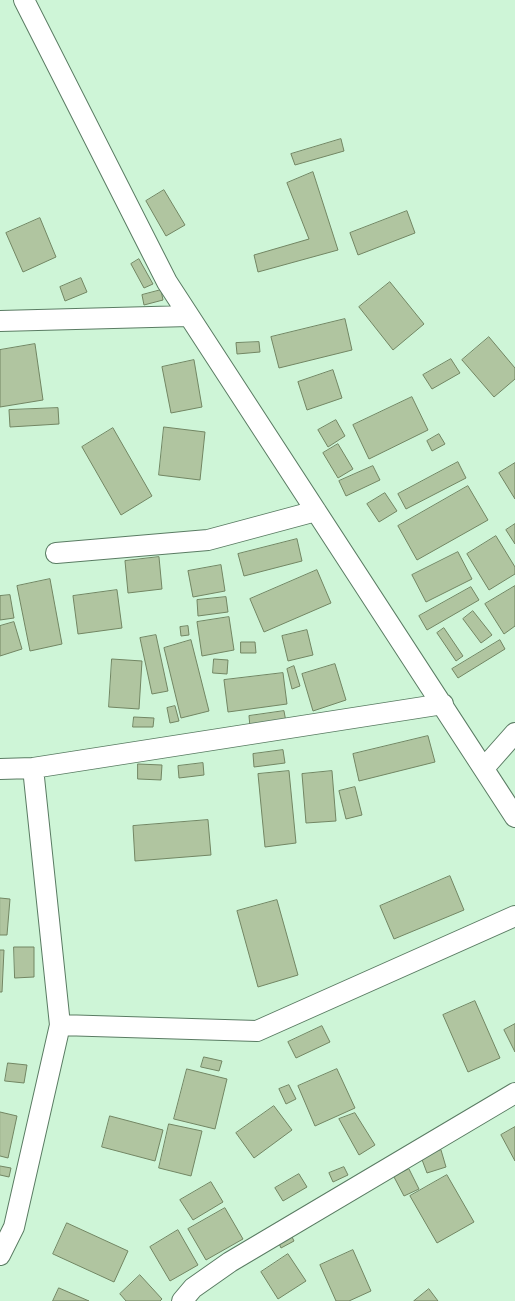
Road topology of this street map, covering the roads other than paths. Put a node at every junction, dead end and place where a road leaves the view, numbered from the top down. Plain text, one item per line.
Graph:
1 (24, 0) edge
2 (189, 316) junction
3 (0, 321) edge
4 (316, 511) junction
5 (56, 553) dead end
6 (443, 704) junction
7 (515, 734) edge
8 (33, 768) junction
9 (484, 768) junction
10 (0, 769) edge
11 (515, 818) edge
12 (515, 916) edge
13 (60, 1025) junction
14 (515, 1093) edge
15 (7, 1225) edge
16 (0, 1254) edge
17 (182, 1301) edge

1 - 2 street
2 - 3 street
2 - 4 street
4 - 5 street
4 - 6 street
6 - 8 street
6 - 9 street
7 - 9 street
8 - 10 street
8 - 13 street
9 - 11 street
12 - 13 street
13 - 15 street
14 - 17 street
15 - 16 street

